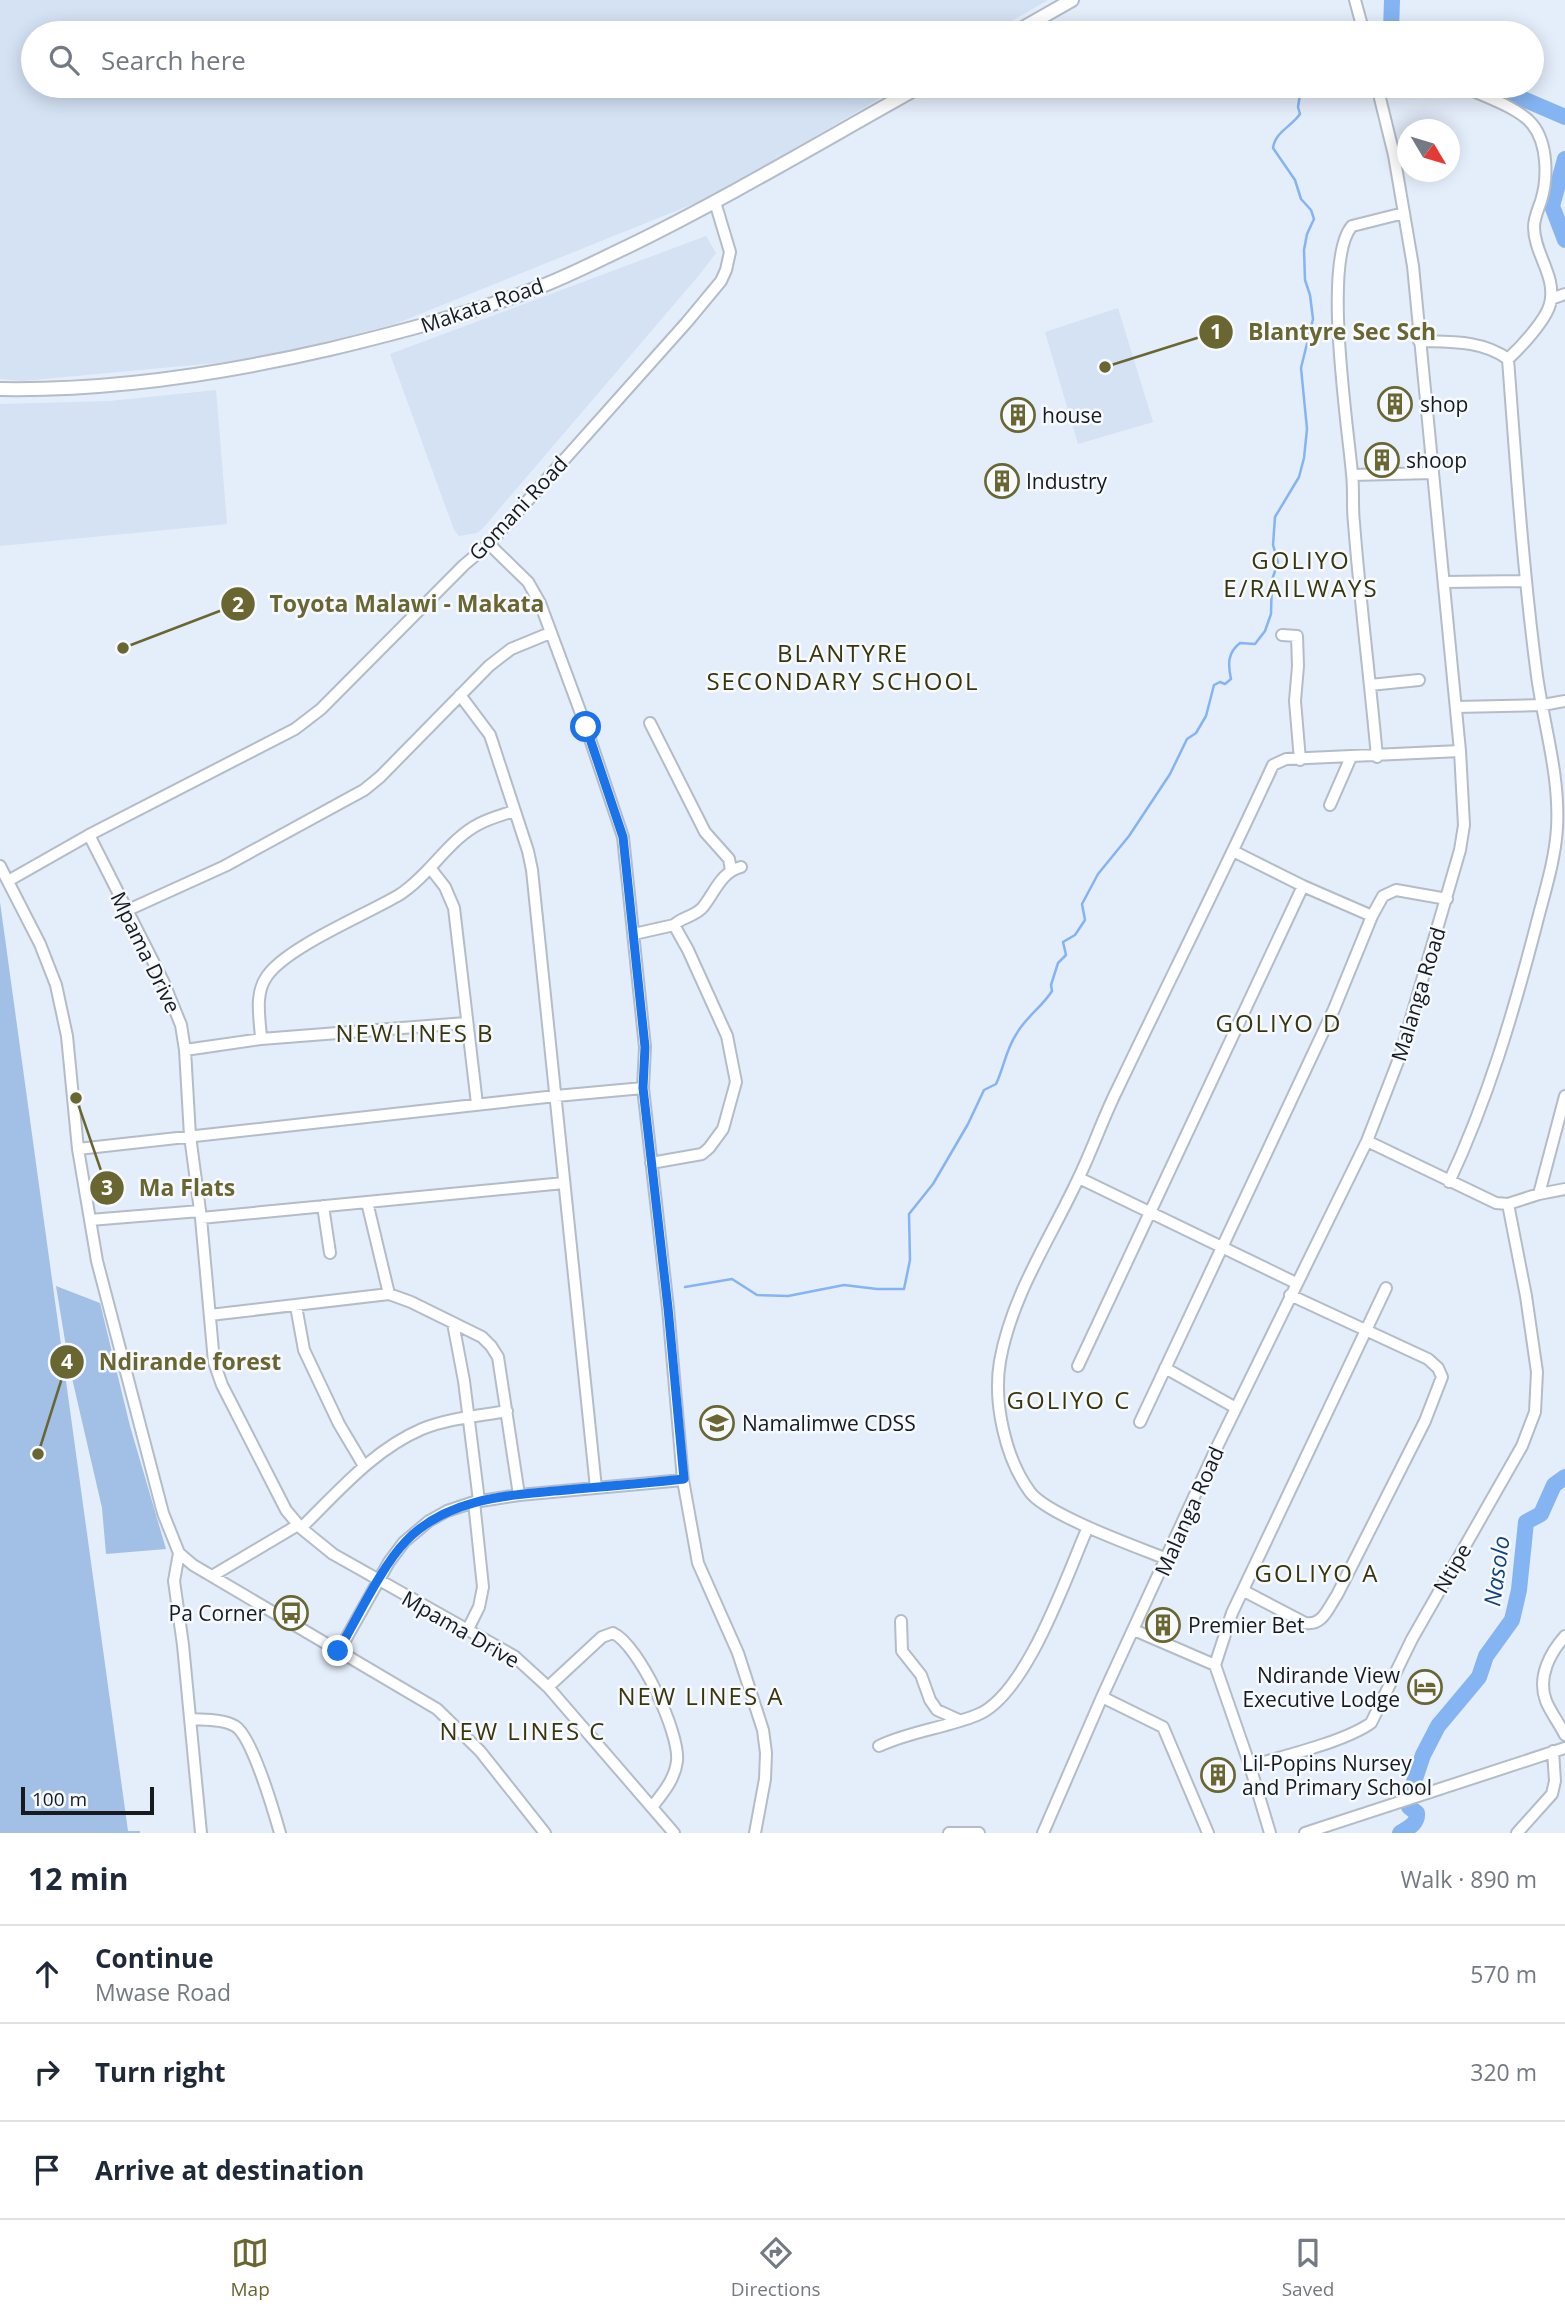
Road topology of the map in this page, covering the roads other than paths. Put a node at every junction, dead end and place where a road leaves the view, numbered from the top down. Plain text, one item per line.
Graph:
1 (1072, 0) edge
2 (1355, 0) edge
3 (1035, 21) edge
4 (1360, 21) edge
5 (900, 98) edge
6 (1380, 98) edge
7 (1489, 98) edge
8 (715, 202) junction
9 (1404, 213) junction
10 (1565, 294) edge
11 (1551, 299) junction
12 (1419, 341) junction
13 (1508, 359) junction
14 (0, 389) edge
15 (1433, 473) junction
16 (1352, 475) junction
17 (489, 544) junction
18 (1526, 581) junction
19 (1445, 582) junction
20 (550, 633) junction
21 (1282, 635) dead end
22 (1419, 680) dead end
23 (1370, 685) junction
24 (460, 695) junction
25 (1565, 701) edge
26 (1543, 705) junction
27 (1456, 707) junction
28 (650, 723) dead end
29 (1461, 751) junction
30 (1351, 757) junction
31 (1377, 757) junction
32 (1300, 760) junction
33 (1553, 773) junction
34 (1565, 777) edge
35 (1330, 805) dead end
36 (514, 811) junction
37 (89, 835) junction
38 (1233, 851) junction
39 (0, 866) edge
40 (431, 869) junction
41 (8, 881) junction
42 (1303, 886) junction
43 (1447, 899) junction
44 (128, 910) junction
45 (1372, 916) junction
46 (674, 925) junction
47 (634, 934) junction
48 (466, 1023) junction
49 (261, 1039) junction
50 (185, 1050) junction
51 (643, 1088) junction
52 (556, 1096) junction
53 (1565, 1096) edge
54 (477, 1104) junction
55 (190, 1136) junction
56 (1367, 1141) junction
57 (78, 1149) junction
58 (651, 1163) junction
59 (1079, 1178) junction
60 (1449, 1182) junction
61 (564, 1183) junction
62 (1565, 1189) edge
63 (1539, 1194) junction
64 (366, 1202) junction
65 (1508, 1204) junction
66 (323, 1206) junction
67 (1150, 1212) junction
68 (200, 1214) junction
69 (90, 1220) junction
70 (1222, 1247) junction
71 (330, 1253) dead end
72 (1296, 1283) junction
73 (1386, 1287) dead end
74 (389, 1294) junction
75 (1290, 1295) junction
76 (296, 1306) junction
77 (210, 1315) junction
78 (453, 1323) junction
79 (1366, 1331) junction
80 (1079, 1366) dead end
81 (1165, 1368) junction
82 (1236, 1408) junction
83 (507, 1411) junction
84 (469, 1418) junction
85 (1140, 1422) dead end
86 (364, 1466) junction
87 (684, 1479) junction
88 (596, 1488) junction
89 (519, 1495) junction
90 (477, 1501) junction
91 (299, 1527) junction
92 (1088, 1527) junction
93 (179, 1553) junction
94 (1167, 1559) junction
95 (212, 1576) junction
96 (379, 1581) junction
97 (1244, 1591) junction
98 (901, 1621) dead end
99 (468, 1629) junction
100 (1134, 1630) junction
101 (1565, 1636) edge
102 (338, 1651) junction
103 (1215, 1665) junction
104 (548, 1688) junction
105 (1102, 1698) junction
106 (191, 1719) junction
107 (959, 1720) junction
108 (1565, 1735) edge
109 (879, 1746) dead end
110 (1565, 1748) edge
111 (1553, 1751) junction
112 (1250, 1766) junction
113 (652, 1807) junction
114 (201, 1833) edge
115 (280, 1833) edge
116 (545, 1833) edge
117 (674, 1833) edge
118 (755, 1833) edge
119 (949, 1833) edge
120 (979, 1833) edge
121 (1043, 1833) edge
122 (1208, 1833) edge
123 (1270, 1833) edge
124 (1305, 1833) edge
125 (1517, 1833) edge

1 - 3 main road
2 - 4 street
5 - 8 main road, Makata Road
6 - 9 street, Malanga Road
7 - 11 street
8 - 14 main road, Makata Road
8 - 17 street, Gomani Road
9 - 12 street, Malanga Road
9 - 16 street
10 - 11 street
11 - 13 street
12 - 13 street
12 - 15 street, Malanga Road
13 - 18 street
15 - 16 street
15 - 19 street, Malanga Road
16 - 23 street
17 - 20 street
17 - 37 street, Gomani Road
18 - 19 street
18 - 26 street
19 - 27 street, Malanga Road
20 - 24 street
20 - 47 street
21 - 32 street
22 - 23 street
23 - 31 street
24 - 36 street
24 - 44 street
25 - 26 street
26 - 27 street
26 - 33 street
27 - 29 street, Malanga Road
28 - 46 street
29 - 31 street
29 - 43 street, Malanga Road
30 - 31 street
30 - 32 street
30 - 35 street
32 - 38 street
33 - 34 street
33 - 60 street
36 - 40 street
36 - 52 street
37 - 41 street, Gomani Road
37 - 44 street, Mpama Drive
38 - 42 street
38 - 59 street
39 - 41 street
40 - 48 street
40 - 49 street
41 - 57 street
42 - 45 street
42 - 67 street
43 - 45 street
43 - 56 street, Malanga Road
44 - 50 street, Mpama Drive
45 - 70 street
46 - 47 street
46 - 58 street
47 - 51 street
48 - 49 street
48 - 54 street
49 - 50 street
50 - 55 street, Mpama Drive
51 - 52 street
51 - 58 street
52 - 54 street
52 - 61 street
53 - 63 street
54 - 55 street
55 - 57 street
55 - 68 street, Mpama Drive
56 - 60 street
56 - 72 street, Malanga Road
57 - 69 street
58 - 87 street
59 - 67 street
59 - 92 street
60 - 65 street
61 - 64 street
61 - 88 street
62 - 63 street
63 - 65 street
64 - 66 street
64 - 74 street
65 - 112 street, Ntipe
66 - 68 street
66 - 71 street
67 - 70 street
67 - 80 street
68 - 69 street
68 - 77 street, Mpama Drive
69 - 93 street
70 - 72 street
70 - 81 street
72 - 75 street, Malanga Road
73 - 79 street
74 - 76 street
74 - 78 street
75 - 79 street
75 - 82 street, Malanga Road
76 - 77 street
76 - 86 street
77 - 91 street, Mpama Drive
78 - 83 street
78 - 84 street
79 - 97 street
79 - 97 street
81 - 82 street
81 - 85 street
82 - 94 street, Malanga Road
83 - 84 street
83 - 89 street
84 - 86 street
84 - 90 street
86 - 91 street
87 - 88 street
87 - 118 street
88 - 89 street
89 - 90 street
90 - 96 street
90 - 99 street
91 - 95 street
91 - 96 street, Mpama Drive
92 - 94 street
92 - 107 street
93 - 95 street
93 - 106 street
94 - 100 street, Malanga Road
95 - 102 street
96 - 99 street, Mpama Drive
96 - 102 street
97 - 103 street
98 - 107 street
99 - 104 street, Mpama Drive
100 - 103 street
100 - 105 street, Malanga Road
101 - 108 street
102 - 116 street
103 - 112 street
104 - 113 street, Mpama Drive
104 - 113 street
105 - 121 street, Malanga Road
105 - 122 street
106 - 114 street
106 - 115 street
107 - 109 street
110 - 111 street
111 - 124 street
111 - 125 street
112 - 123 street
113 - 117 street, Mpama Drive
119 - 120 street

